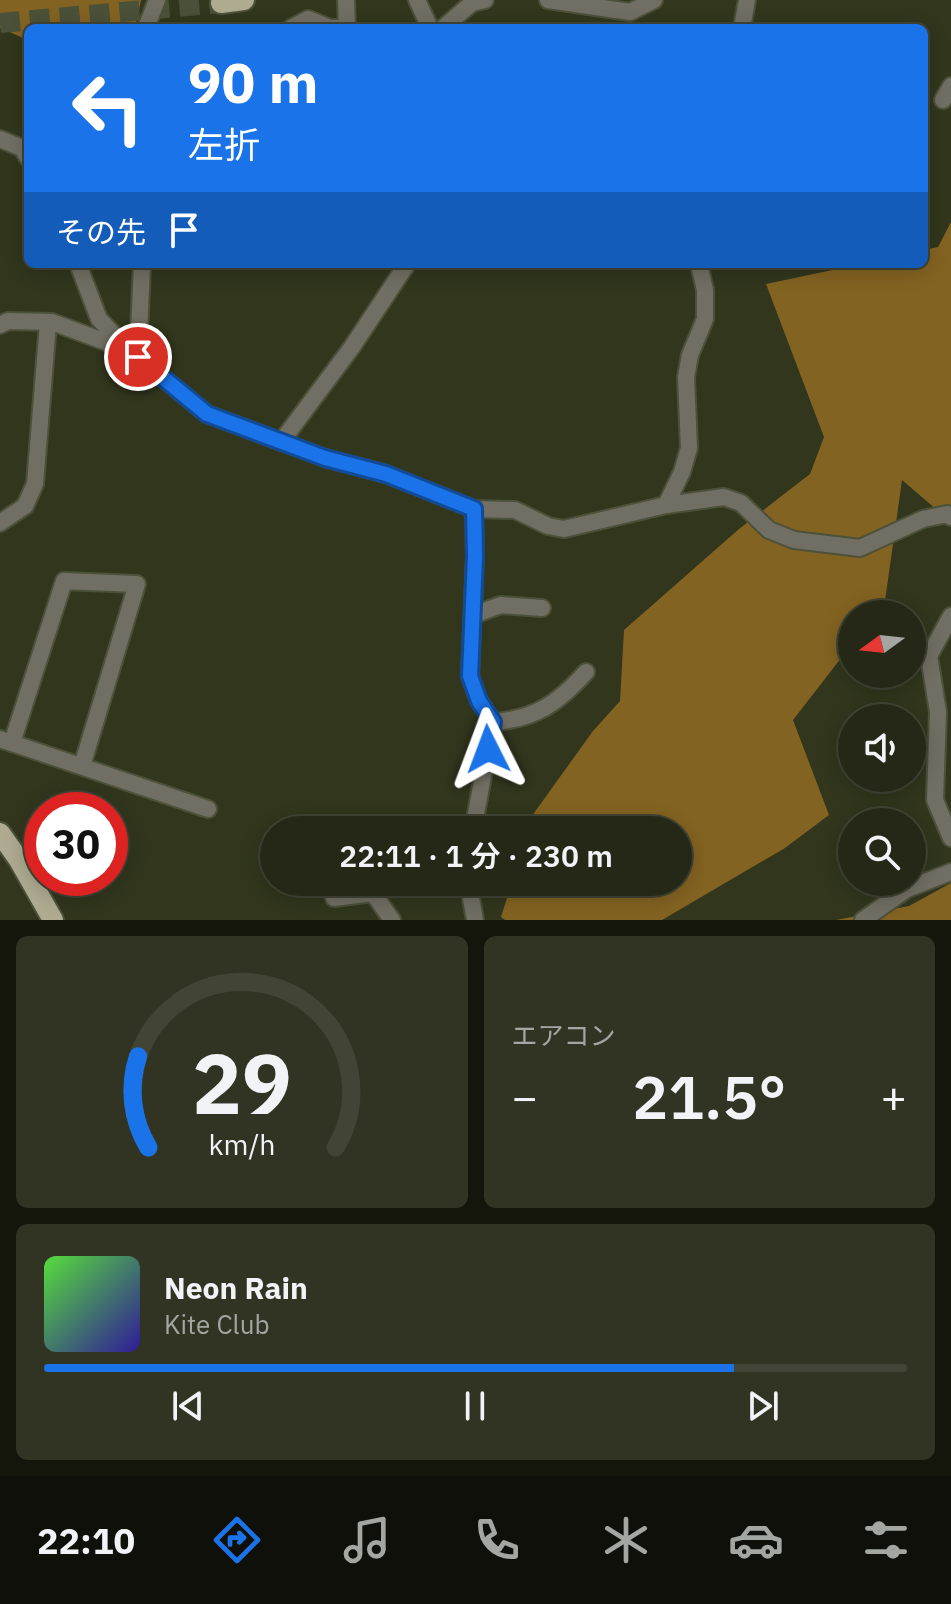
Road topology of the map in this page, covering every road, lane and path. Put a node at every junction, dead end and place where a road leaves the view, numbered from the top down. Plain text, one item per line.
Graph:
1 (157, 0) edge
2 (244, 0) edge
3 (346, 0) edge
4 (417, 0) edge
5 (485, 0) edge
6 (548, 0) edge
7 (654, 0) edge
8 (747, 0) edge
9 (221, 3) dead end
10 (148, 24) edge
11 (299, 24) edge
12 (320, 24) edge
13 (347, 24) edge
14 (428, 24) edge
15 (448, 24) edge
16 (743, 24) edge
17 (0, 139) edge
18 (24, 151) edge
19 (80, 268) edge
20 (142, 268) edge
21 (404, 268) edge
22 (700, 268) edge
23 (48, 323) junction
24 (0, 325) edge
25 (134, 354) junction
26 (281, 442) junction
27 (666, 505) junction
28 (474, 509) junction
29 (951, 517) edge
30 (0, 523) edge
31 (542, 608) dead end
32 (473, 615) junction
33 (951, 616) edge
34 (586, 672) dead end
35 (493, 722) junction
36 (6, 741) edge
37 (82, 766) junction
38 (208, 809) dead end
39 (476, 816) edge
40 (0, 833) edge
41 (951, 838) edge
42 (951, 872) edge
43 (471, 896) edge
44 (334, 898) dead end
45 (53, 920) edge
46 (392, 920) edge
47 (475, 920) edge
48 (863, 920) edge

1 - 10 street
2 - 9 main road
3 - 13 street
4 - 14 street
5 - 15 street
6 - 7 street
8 - 16 street
11 - 12 street
17 - 18 street
19 - 25 street
20 - 25 street
21 - 26 street
22 - 27 street
23 - 24 street
23 - 25 street
23 - 30 street
25 - 26 street
26 - 28 street
27 - 28 street
27 - 29 street
28 - 32 street
31 - 32 street
32 - 35 street
33 - 41 street
34 - 35 street
35 - 39 street
36 - 37 street
36 - 37 street
37 - 38 street
40 - 45 main road
42 - 48 street
43 - 47 street
44 - 46 street

